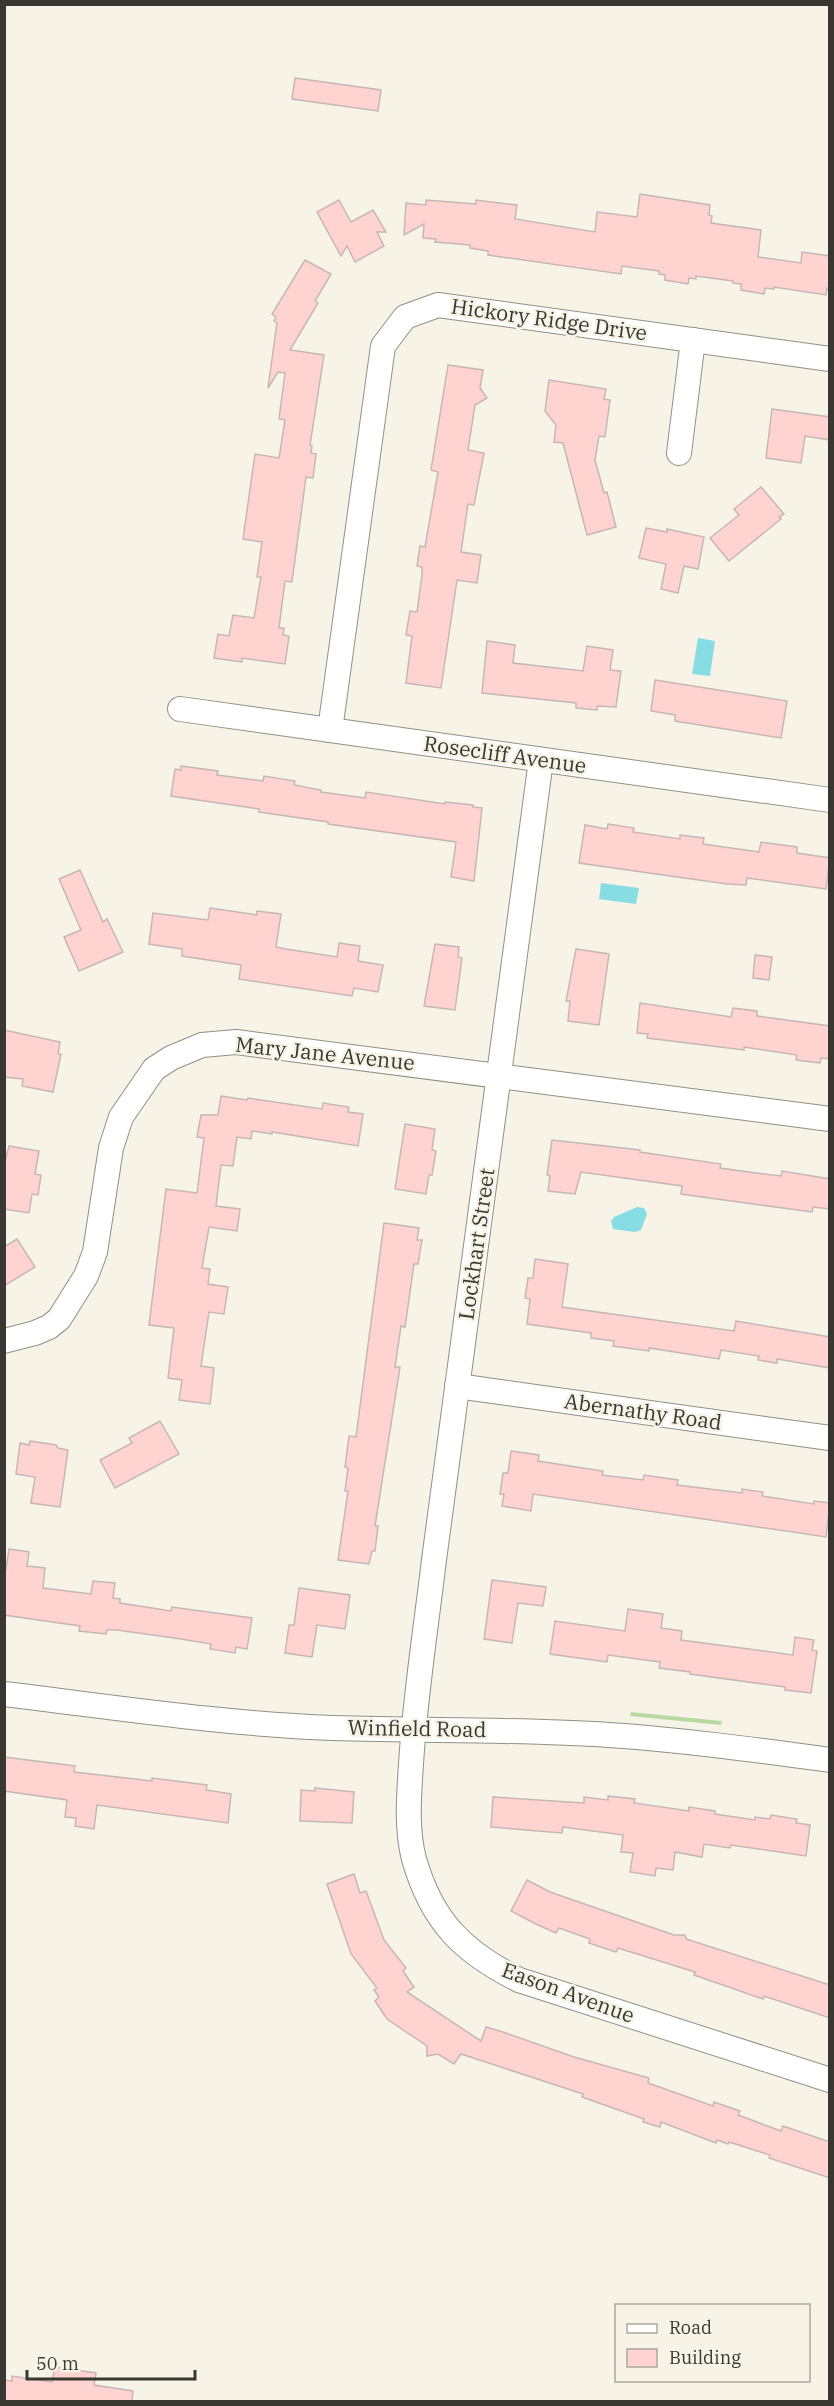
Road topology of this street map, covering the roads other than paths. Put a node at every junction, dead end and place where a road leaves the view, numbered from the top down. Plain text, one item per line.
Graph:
1 (693, 340) junction
2 (830, 359) edge
3 (679, 453) dead end
4 (180, 709) dead end
5 (330, 730) junction
6 (541, 760) junction
7 (830, 800) edge
8 (500, 1075) junction
9 (830, 1119) edge
10 (4, 1341) edge
11 (457, 1386) junction
12 (830, 1438) edge
13 (4, 1694) edge
14 (413, 1728) junction
15 (830, 1760) edge
16 (830, 2080) edge

1 - 2 street, Hickory Ridge Drive
1 - 3 street
1 - 5 street, Hickory Ridge Drive
4 - 5 street, Rosecliff Avenue
5 - 6 street, Rosecliff Avenue
6 - 7 street, Rosecliff Avenue
6 - 8 street, Lockhart Street
8 - 9 street, Mary Jane Avenue
8 - 10 street, Mary Jane Avenue
8 - 11 street, Lockhart Street
11 - 12 street, Abernathy Road
11 - 14 street, Lockhart Street
13 - 14 street, Winfield Road
14 - 15 street, Winfield Road
14 - 16 street, Eason Avenue

